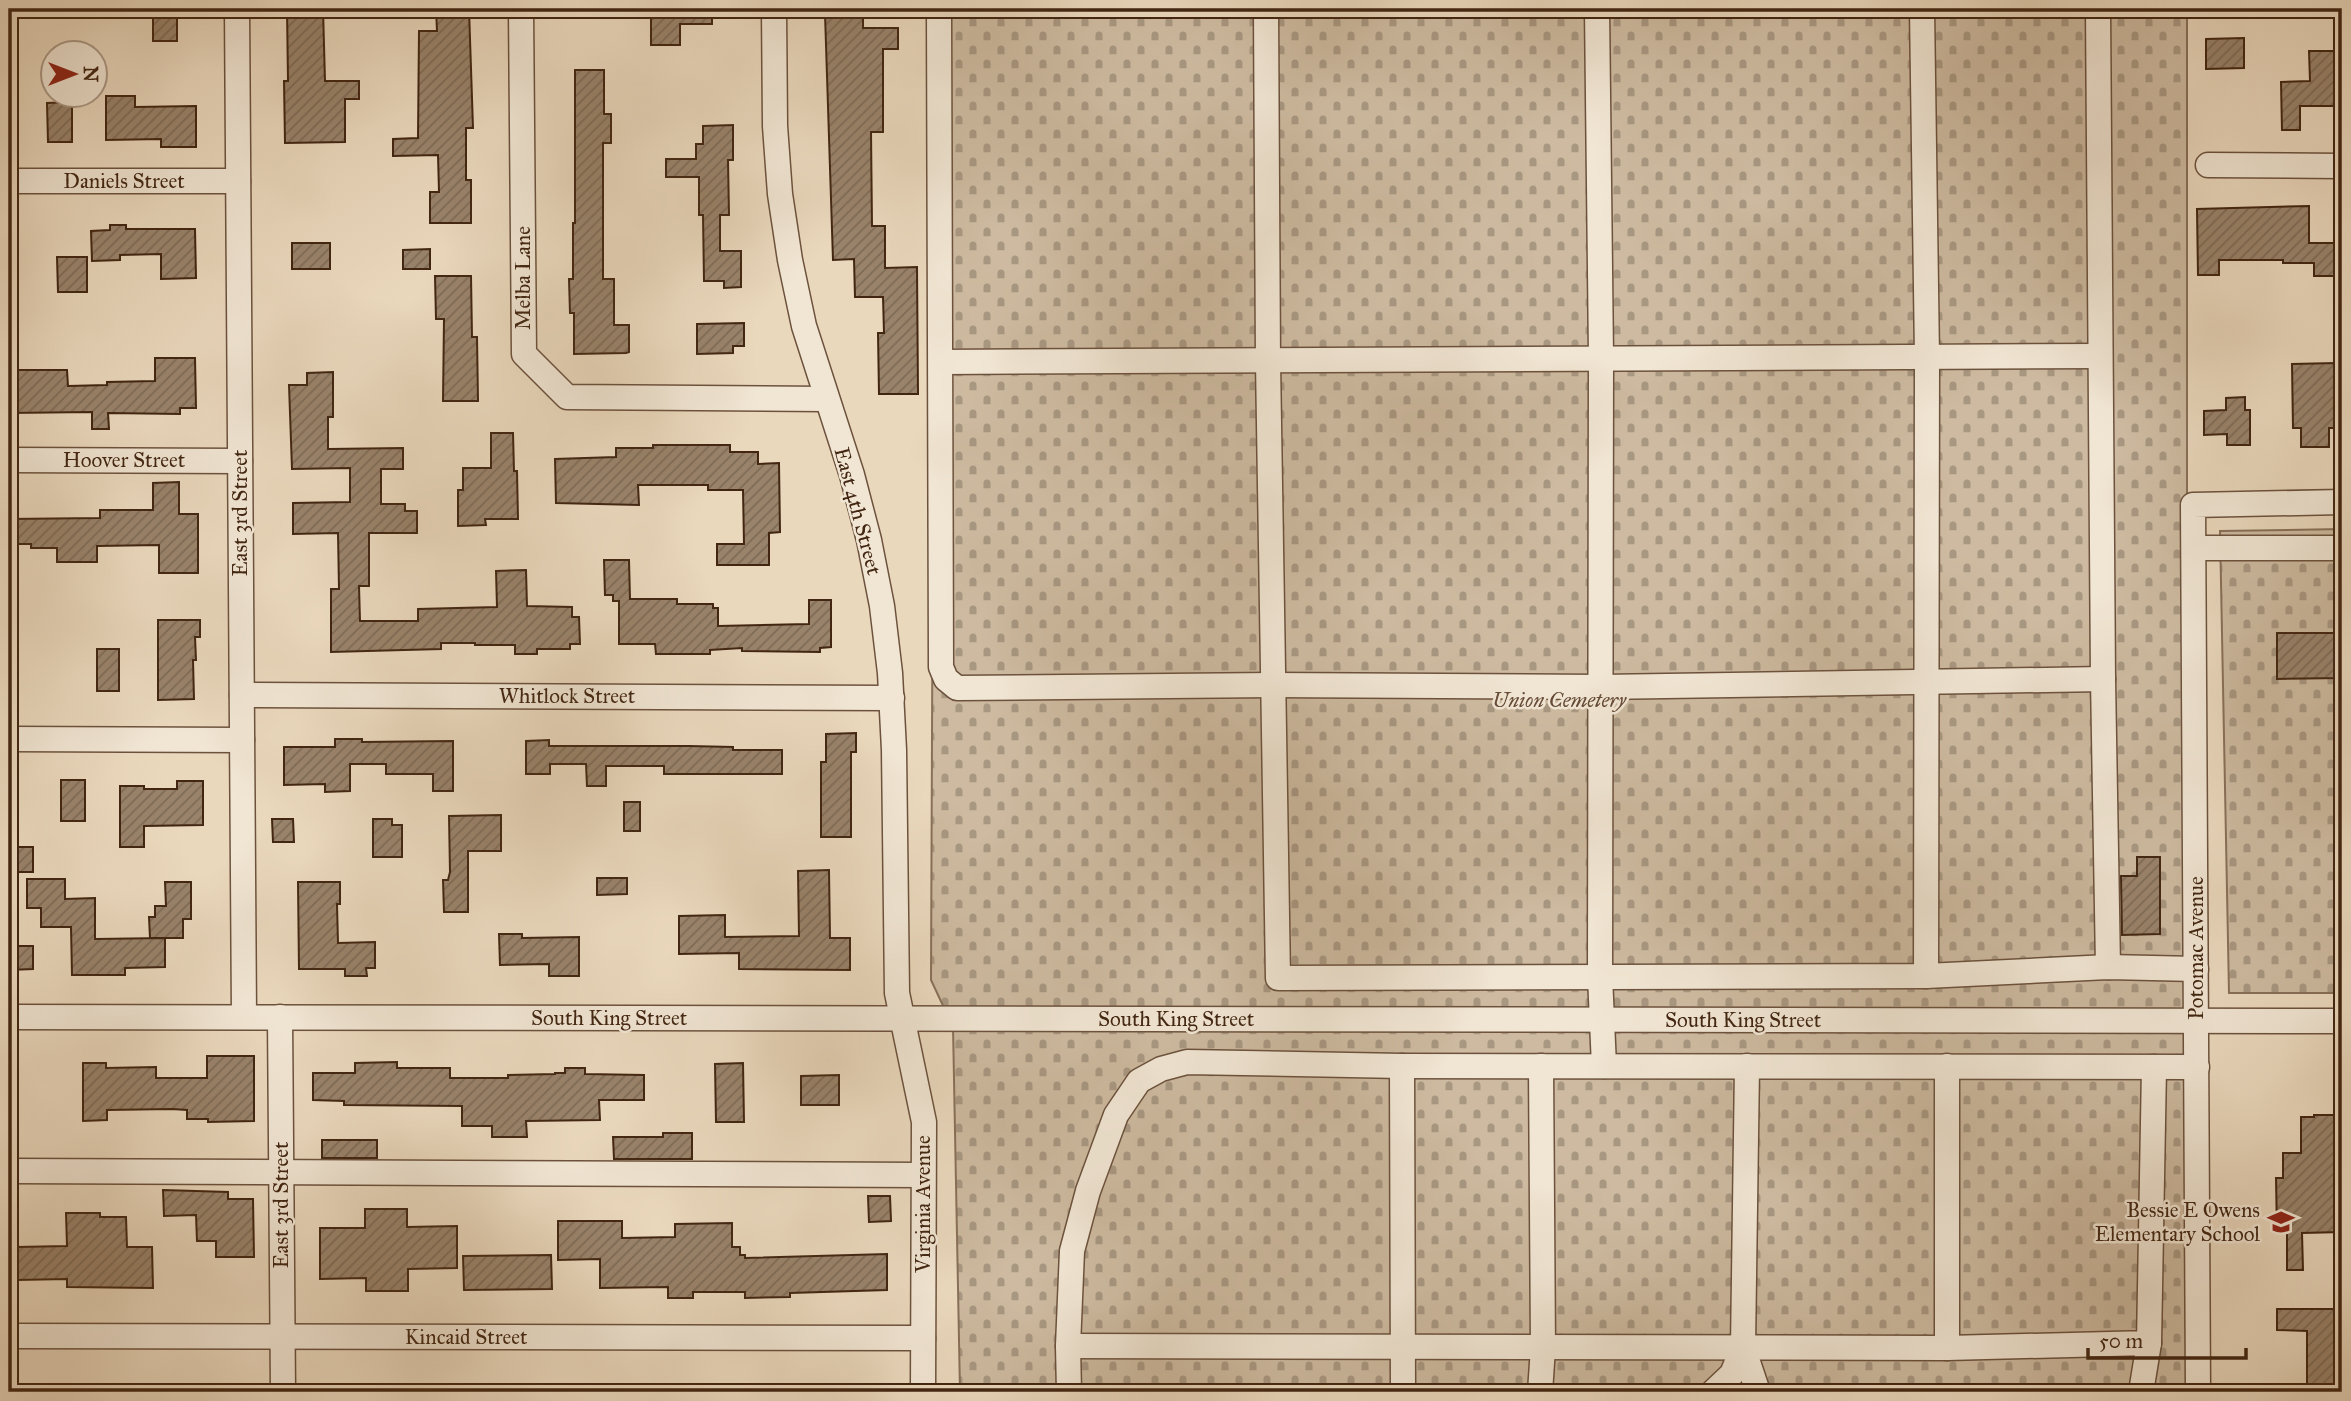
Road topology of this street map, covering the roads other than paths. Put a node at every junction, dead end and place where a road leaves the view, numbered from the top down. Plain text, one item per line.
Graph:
1 (237, 9) edge
2 (521, 9) edge
3 (774, 9) edge
4 (939, 9) edge
5 (1266, 9) edge
6 (1597, 9) edge
7 (1922, 9) edge
8 (2098, 9) edge
9 (2208, 165) dead end
10 (2342, 166) edge
11 (9, 181) edge
12 (238, 181) junction
13 (2100, 356) junction
14 (1601, 357) junction
15 (1927, 357) junction
16 (941, 362) junction
17 (1268, 362) junction
18 (826, 399) junction
19 (9, 460) edge
20 (240, 461) junction
21 (2342, 502) edge
22 (2194, 548) junction
23 (2342, 548) edge
24 (2103, 679) junction
25 (1926, 680) junction
26 (1272, 685) junction
27 (1601, 687) junction
28 (242, 695) junction
29 (892, 698) junction
30 (9, 739) edge
31 (242, 740) junction
32 (2108, 967) junction
33 (2196, 969) junction
34 (1600, 976) junction
35 (1926, 976) junction
36 (9, 1017) edge
37 (244, 1017) junction
38 (280, 1017) junction
39 (903, 1018) junction
40 (1601, 1019) junction
41 (2196, 1020) junction
42 (2342, 1021) edge
43 (1402, 1066) junction
44 (1541, 1066) junction
45 (1604, 1066) junction
46 (1747, 1066) junction
47 (1947, 1066) junction
48 (2154, 1067) junction
49 (2197, 1067) junction
50 (9, 1171) edge
51 (281, 1172) junction
52 (923, 1175) junction
53 (9, 1336) edge
54 (282, 1337) junction
55 (923, 1338) junction
56 (2150, 1343) junction
57 (1068, 1346) junction
58 (1742, 1347) junction
59 (1404, 1348) junction
60 (1543, 1348) junction
61 (1947, 1348) junction
62 (283, 1392) edge
63 (923, 1392) edge
64 (1069, 1392) edge
65 (1404, 1392) edge
66 (1539, 1392) edge
67 (1713, 1392) edge
68 (1759, 1392) edge
69 (2141, 1392) edge
70 (2198, 1392) edge

1 - 12 street, East 3rd Street
2 - 18 street, Melba Lane
3 - 18 street, East 4th Street
4 - 16 street
5 - 17 street
6 - 14 street
7 - 15 street
8 - 13 street
9 - 10 street
11 - 12 street, Daniels Street
12 - 20 street, East 3rd Street
13 - 15 street
13 - 24 street
14 - 15 street
14 - 17 street
14 - 27 street
15 - 25 street
16 - 17 street
16 - 26 street
17 - 26 street
18 - 29 street, East 4th Street
19 - 20 street, Hoover Street
20 - 28 street, East 3rd Street
21 - 22 street, Potomac Avenue
22 - 23 street
22 - 33 street, Potomac Avenue
24 - 25 street
24 - 32 street
25 - 27 street
25 - 35 street
26 - 27 street
26 - 34 street
27 - 34 street
28 - 29 street, Whitlock Street
28 - 31 street, East 3rd Street
29 - 39 street, East 4th Street
30 - 31 street
31 - 37 street, East 3rd Street
32 - 33 street
32 - 35 street
33 - 41 street, Potomac Avenue
34 - 35 street
34 - 40 street
36 - 37 street, South King Street
37 - 38 street, South King Street
38 - 39 street, South King Street
38 - 51 street, East 3rd Street
39 - 40 street, South King Street
39 - 52 street, Virginia Avenue
40 - 41 street, South King Street
40 - 45 street
41 - 42 street, South King Street
41 - 49 street, Potomac Avenue
43 - 44 street
43 - 57 street
43 - 59 street
44 - 45 street
44 - 60 street
45 - 46 street
46 - 47 street
46 - 58 street
47 - 48 street
47 - 61 street
48 - 49 street
48 - 56 street
49 - 70 street, Potomac Avenue
50 - 51 street
51 - 52 street
51 - 54 street, East 3rd Street
52 - 55 street, Virginia Avenue
53 - 54 street, Kincaid Street
54 - 55 street, Kincaid Street
54 - 62 street, East 3rd Street
55 - 63 street, Virginia Avenue
56 - 61 street
56 - 69 street
57 - 59 street
57 - 64 street
58 - 60 street
58 - 61 street
58 - 67 street
58 - 68 street
59 - 60 street
59 - 65 street
60 - 66 street

